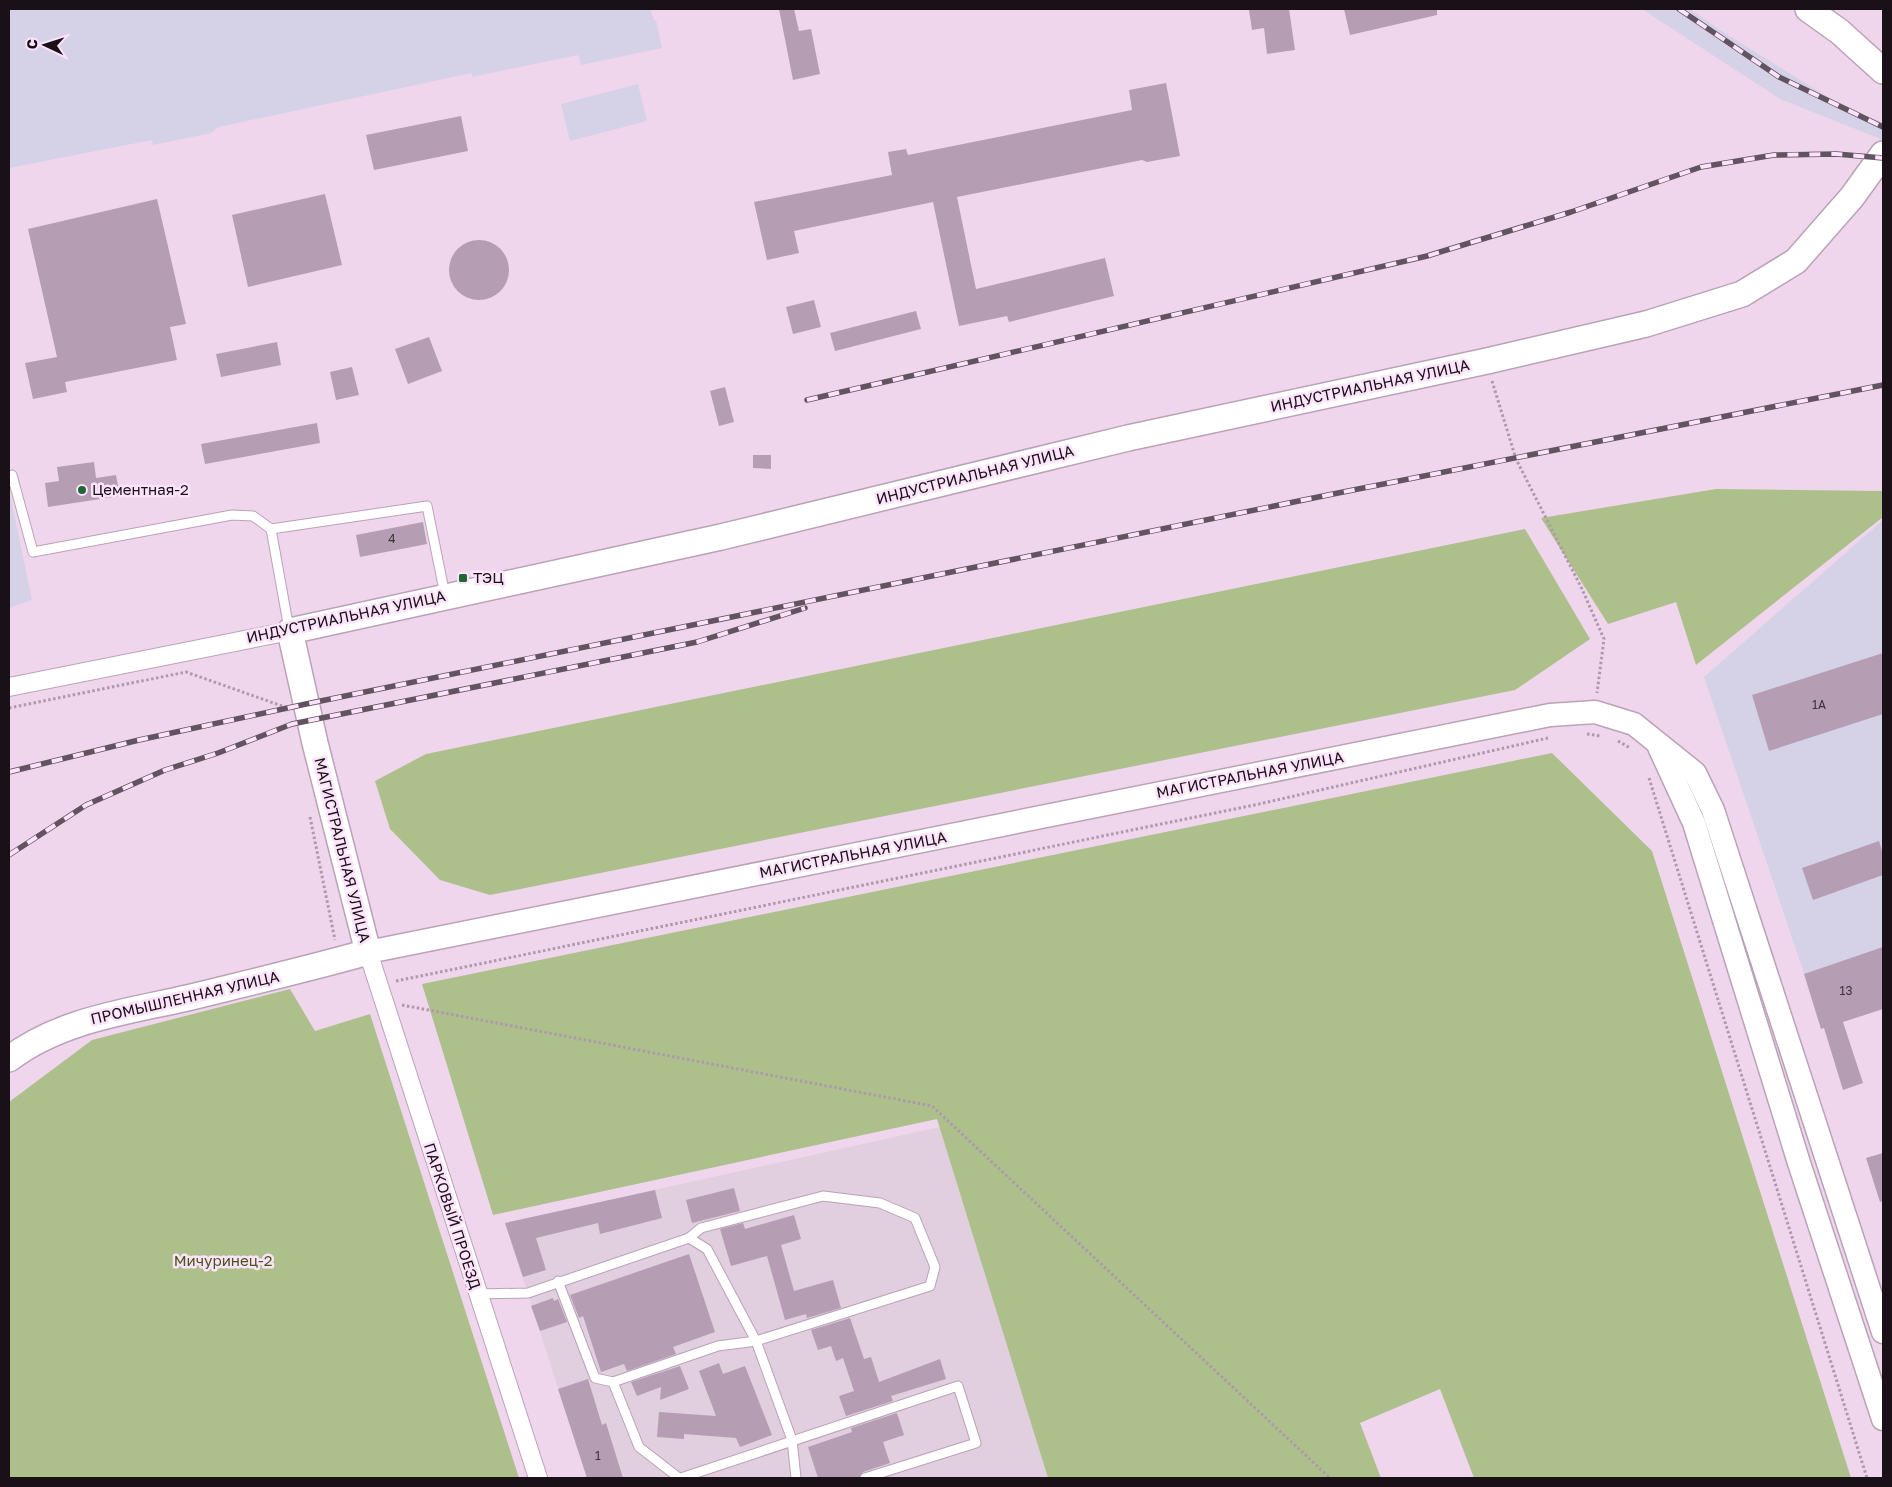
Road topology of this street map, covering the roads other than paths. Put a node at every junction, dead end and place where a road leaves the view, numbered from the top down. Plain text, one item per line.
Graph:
1 (1808, 9) edge
2 (1883, 70) edge
3 (1883, 154) edge
4 (12, 475) dead end
5 (272, 529) junction
6 (445, 595) junction
7 (290, 631) junction
8 (9, 687) edge
9 (1647, 747) junction
10 (368, 952) junction
11 (9, 1059) edge
12 (690, 1238) junction
13 (558, 1281) junction
14 (477, 1294) junction
15 (1883, 1332) edge
16 (756, 1341) junction
17 (613, 1382) junction
18 (1883, 1419) edge
19 (792, 1440) junction
20 (538, 1478) edge
21 (680, 1478) edge
22 (796, 1478) edge
23 (865, 1478) edge

1 - 2 main road
3 - 6 main road, ИНДУСТРИАЛЬНАЯ УЛИЦА
4 - 5 lane
5 - 6 lane
5 - 7 lane
6 - 7 main road, ИНДУСТРИАЛЬНАЯ УЛИЦА
7 - 8 street, ИНДУСТРИАЛЬНАЯ УЛИЦА
7 - 10 main road, МАГИСТРАЛЬНАЯ УЛИЦА
9 - 10 street, МАГИСТРАЛЬНАЯ УЛИЦА
9 - 15 street, МАГИСТРАЛЬНАЯ УЛИЦА
9 - 18 street
10 - 11 main road, ПРОМЫШЛЕННАЯ УЛИЦА
10 - 14 street, ПАРКОВЫЙ ПРОЕЗД
12 - 13 lane
12 - 16 lane
12 - 16 lane
13 - 14 lane
13 - 17 lane
14 - 20 street, ПАРКОВЫЙ ПРОЕЗД
16 - 17 lane
16 - 19 lane
17 - 21 lane
19 - 21 lane
19 - 22 lane
19 - 23 lane

